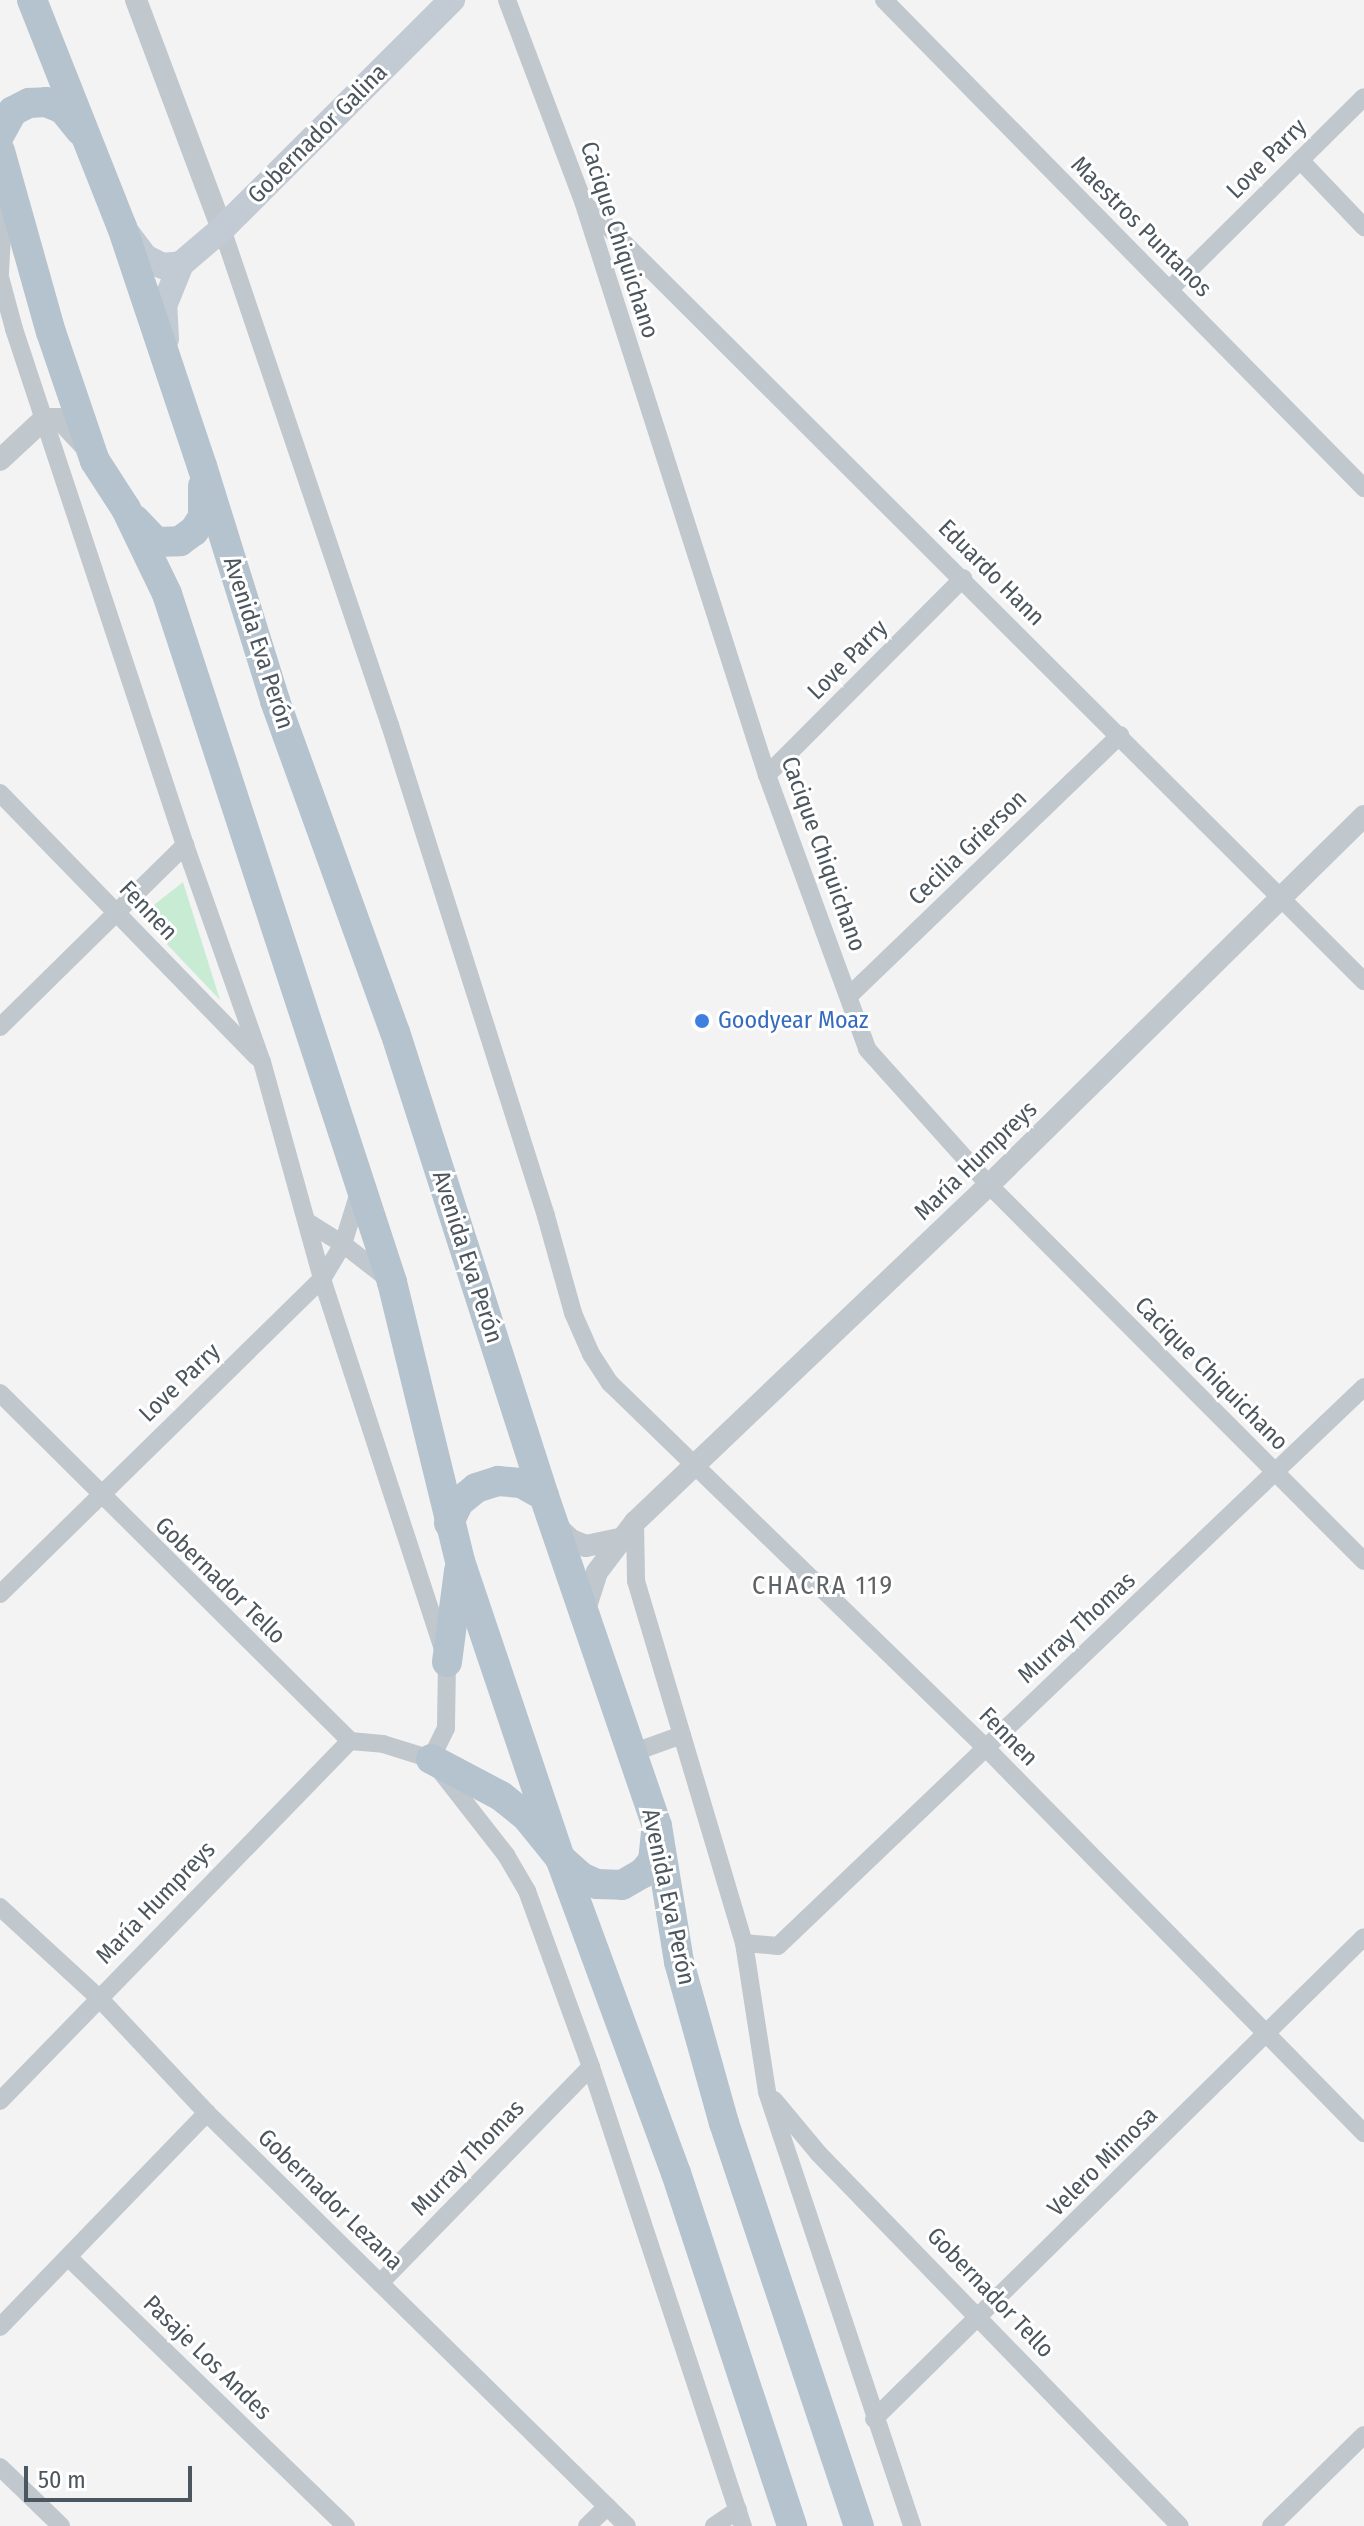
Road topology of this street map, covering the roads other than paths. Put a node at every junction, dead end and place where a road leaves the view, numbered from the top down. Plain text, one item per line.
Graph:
1 (32, 0) edge
2 (136, 0) edge
3 (452, 0) edge
4 (507, 0) edge
5 (884, 0) edge
6 (1364, 97) edge
7 (0, 134) edge
8 (92, 145) junction
9 (1300, 160) junction
10 (3, 165) edge
11 (583, 201) junction
12 (122, 227) junction
13 (1364, 227) edge
14 (222, 229) junction
15 (29, 256) junction
16 (181, 264) junction
17 (0, 275) edge
18 (1169, 290) junction
19 (167, 364) junction
20 (44, 419) junction
21 (0, 460) edge
22 (95, 461) junction
23 (202, 466) junction
24 (1364, 488) edge
25 (126, 509) junction
26 (963, 578) junction
27 (1120, 735) junction
28 (767, 775) junction
29 (0, 793) edge
30 (1364, 816) edge
31 (185, 845) junction
32 (1281, 898) junction
33 (116, 913) junction
34 (1364, 981) edge
35 (850, 995) junction
36 (0, 1027) edge
37 (262, 1062) junction
38 (989, 1185) junction
39 (360, 1187) junction
40 (309, 1223) junction
41 (343, 1244) junction
42 (322, 1279) junction
43 (392, 1282) junction
44 (1364, 1387) edge
45 (0, 1393) edge
46 (694, 1466) junction
47 (1276, 1473) junction
48 (99, 1495) junction
49 (544, 1496) junction
50 (635, 1522) junction
51 (449, 1523) junction
52 (555, 1525) junction
53 (620, 1539) junction
54 (460, 1561) junction
55 (1364, 1561) edge
56 (0, 1594) edge
57 (584, 1613) junction
58 (447, 1662) junction
59 (682, 1735) junction
60 (350, 1741) junction
61 (986, 1748) junction
62 (632, 1753) junction
63 (431, 1759) junction
64 (657, 1826) junction
65 (560, 1858) junction
66 (0, 1907) edge
67 (1364, 1937) edge
68 (744, 1943) junction
69 (100, 1999) junction
70 (1265, 2035) junction
71 (591, 2067) junction
72 (767, 2092) junction
73 (0, 2101) edge
74 (207, 2113) junction
75 (1364, 2133) edge
76 (68, 2257) junction
77 (380, 2283) junction
78 (981, 2318) junction
79 (0, 2327) edge
80 (874, 2419) junction
81 (1364, 2435) edge
82 (1350, 2449) junction
83 (1364, 2463) edge
84 (0, 2467) edge
85 (607, 2507) junction
86 (741, 2518) edge
87 (61, 2526) edge
88 (346, 2526) edge
89 (587, 2526) edge
90 (627, 2526) edge
91 (714, 2526) edge
92 (792, 2526) edge
93 (859, 2526) edge
94 (912, 2526) edge
95 (1180, 2526) edge
96 (1271, 2526) edge

1 - 8 main road, Avenida Eva Perón
2 - 14 street
3 - 14 main road, Gobernador Galina
4 - 11 street, Cacique Chiquichano
5 - 18 street, Maestros Puntanos
6 - 9 street, Love Parry
7 - 8 main road
8 - 12 main road, Avenida Eva Perón
9 - 13 street
9 - 18 street, Love Parry
10 - 15 main road
10 - 17 street
11 - 26 street, Eduardo Hann
11 - 28 street, Cacique Chiquichano
12 - 16 main road
12 - 19 main road, Avenida Eva Perón
14 - 16 main road, Gobernador Galina
14 - 46 street, Fennen
15 - 17 street
15 - 22 main road
16 - 19 main road
17 - 20 street
18 - 24 street, Maestros Puntanos
19 - 23 main road, Avenida Eva Perón
20 - 21 street
20 - 22 street
20 - 31 street
22 - 25 main road
23 - 25 main road
23 - 49 main road, Avenida Eva Perón
25 - 39 main road
26 - 27 street, Eduardo Hann
26 - 28 street, Love Parry
27 - 32 street, Eduardo Hann
27 - 35 street, Cecilia Grierson
28 - 35 street, Cacique Chiquichano
29 - 33 street, Fennen
30 - 32 street, María Humpreys
31 - 33 street
31 - 37 street
32 - 34 street, Eduardo Hann
32 - 38 street, María Humpreys
33 - 36 street
33 - 37 street, Fennen
35 - 38 street, Cacique Chiquichano
37 - 40 street
38 - 46 street, María Humpreys
38 - 47 street, Cacique Chiquichano
39 - 41 street, Love Parry
39 - 43 main road
40 - 41 street
40 - 42 street
41 - 42 street, Love Parry
41 - 43 street
42 - 48 street, Love Parry
42 - 58 street
43 - 51 main road
44 - 47 street, Murray Thomas
45 - 48 street, Gobernador Tello
46 - 50 street, María Humpreys
46 - 61 street, Fennen
47 - 55 street, Cacique Chiquichano
47 - 61 street, Murray Thomas
48 - 56 street, Love Parry
48 - 60 street, Gobernador Tello
49 - 51 main road
49 - 52 main road, Avenida Eva Perón
50 - 53 street, María Humpreys
50 - 59 street
51 - 54 main road
52 - 53 street
52 - 57 main road, Avenida Eva Perón
53 - 57 street, María Humpreys
54 - 58 main road
54 - 65 main road
57 - 62 main road, Avenida Eva Perón
58 - 63 street
59 - 62 street
59 - 68 street
60 - 63 street
60 - 69 street, María Humpreys
61 - 68 street, Murray Thomas
61 - 70 street, Fennen
62 - 64 main road, Avenida Eva Perón
63 - 65 main road
63 - 71 street
64 - 65 main road
64 - 93 main road, Avenida Eva Perón
65 - 92 main road
66 - 69 street, Gobernador Lezana
67 - 70 street, Velero Mimosa
68 - 72 street
69 - 73 street, María Humpreys
69 - 74 street, Gobernador Lezana
70 - 75 street, Fennen
70 - 78 street, Velero Mimosa
71 - 77 street, Murray Thomas
71 - 86 street
72 - 78 street, Gobernador Tello
72 - 80 street
74 - 76 street
74 - 77 street, Gobernador Lezana
76 - 79 street
76 - 88 street, Pasaje Los Andes
77 - 85 street, Gobernador Lezana
78 - 80 street, Velero Mimosa
78 - 95 street, Gobernador Tello
80 - 94 street
81 - 82 street
82 - 83 street
82 - 96 street
84 - 87 street
85 - 89 street
85 - 90 street, Gobernador Lezana
86 - 91 street

